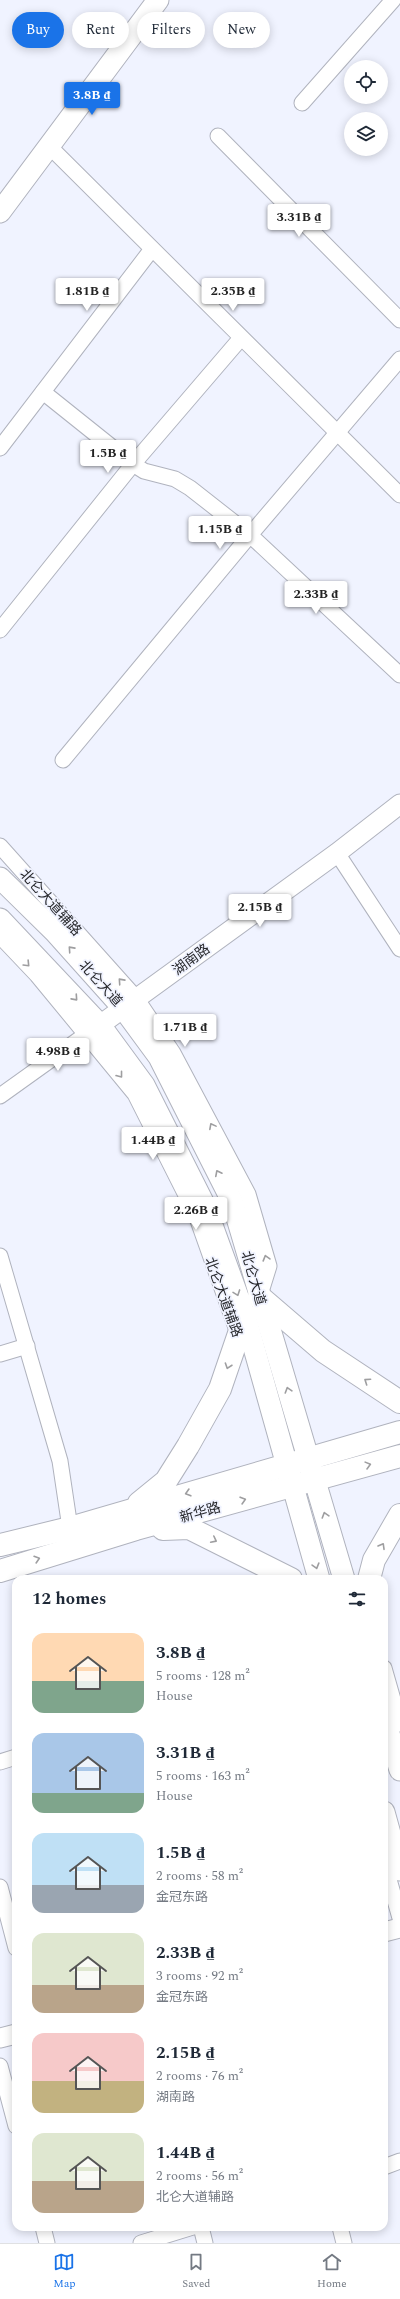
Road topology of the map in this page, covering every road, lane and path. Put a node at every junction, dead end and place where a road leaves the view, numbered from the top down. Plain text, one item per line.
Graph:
1 (158, 0) edge
2 (393, 0) edge
3 (302, 103) dead end
4 (218, 136) dead end
5 (49, 146) junction
6 (0, 212) edge
7 (152, 249) junction
8 (400, 320) edge
9 (241, 338) junction
10 (400, 359) edge
11 (43, 392) junction
12 (337, 434) junction
13 (0, 448) edge
14 (133, 464) junction
15 (400, 495) edge
16 (250, 536) junction
17 (0, 630) edge
18 (400, 674) edge
19 (63, 760) dead end
20 (400, 804) edge
21 (0, 846) edge
22 (337, 853) junction
23 (0, 878) edge
24 (0, 918) edge
25 (0, 936) edge
26 (400, 949) edge
27 (130, 1003) junction
28 (94, 1029) junction
29 (0, 1096) edge
30 (0, 1256) edge
31 (259, 1296) junction
32 (242, 1326) junction
33 (27, 1346) junction
34 (0, 1354) edge
35 (400, 1402) edge
36 (400, 1432) edge
37 (400, 1456) edge
38 (308, 1458) junction
39 (287, 1464) junction
40 (315, 1480) junction
41 (293, 1486) junction
42 (400, 1515) edge
43 (133, 1520) junction
44 (70, 1528) junction
45 (332, 1537) junction
46 (0, 1545) edge
47 (0, 1571) edge
48 (283, 1575) edge
49 (318, 1575) edge
50 (343, 1575) edge
51 (352, 1575) edge
52 (371, 1575) edge
53 (388, 1682) edge
54 (400, 1724) edge
55 (388, 1730) edge
56 (12, 1758) edge
57 (0, 1762) edge
58 (400, 1770) edge
59 (388, 1826) edge
60 (400, 1870) edge
61 (388, 1876) edge
62 (0, 1887) edge
63 (400, 1918) edge
64 (400, 1928) edge
65 (388, 1931) edge
66 (12, 1933) edge
67 (12, 2035) edge
68 (0, 2038) edge
69 (0, 2066) edge
70 (12, 2111) edge
71 (400, 2161) edge
72 (388, 2165) edge
73 (44, 2231) edge
74 (180, 2231) edge
75 (201, 2231) edge
76 (341, 2231) edge
77 (47, 2243) edge
78 (141, 2243) edge
79 (205, 2243) edge
80 (344, 2243) edge

1 - 5 main road
2 - 3 street
4 - 8 street
5 - 6 main road
5 - 7 street
7 - 9 street
7 - 11 street
9 - 12 street
9 - 14 street
10 - 12 street
11 - 13 street
11 - 14 street
12 - 15 street
12 - 16 street
14 - 16 street
14 - 17 street
16 - 18 street
16 - 19 street
20 - 22 street, 湖南路
27 -> 21 street, 北仑大道辅路
22 - 26 street
22 - 27 street, 湖南路
27 -> 23 main road, 北仑大道
24 -> 28 main road, 北仑大道
25 -> 28 street
27 - 28 street, 湖南路
31 -> 27 main road, 北仑大道
28 - 29 street, 湖南路
28 -> 32 main road, 北仑大道
30 - 33 street
35 -> 31 main road
38 -> 31 main road, 北仑大道
32 - 39 main road, 北仑大道
32 -> 43 main road
33 - 34 street
33 - 44 street
36 - 38 main road, 新华路
40 -> 37 main road, 新华路
38 - 39 main road, 新华路
38 - 40 main road, 北仑大道
39 - 41 main road, 北仑大道
39 -> 43 main road, 新华路
40 - 41 main road, 新华路
45 -> 40 main road, 北仑大道
43 -> 41 main road, 新华路
41 -> 49 main road, 北仑大道
52 -> 42 main road
43 - 44 main road, 新华路
47 -> 43 main road, 新华路
43 -> 48 main road
44 - 46 main road, 新华路
45 - 50 main road, 北仑大道
45 - 51 street
53 - 54 street
55 - 58 main road
56 - 57 street
59 - 60 main road
61 - 63 street
62 - 66 street
64 - 65 street
67 - 68 street
69 - 70 street
71 - 72 street
73 - 77 street
74 - 78 street
75 - 79 street
76 - 80 street

